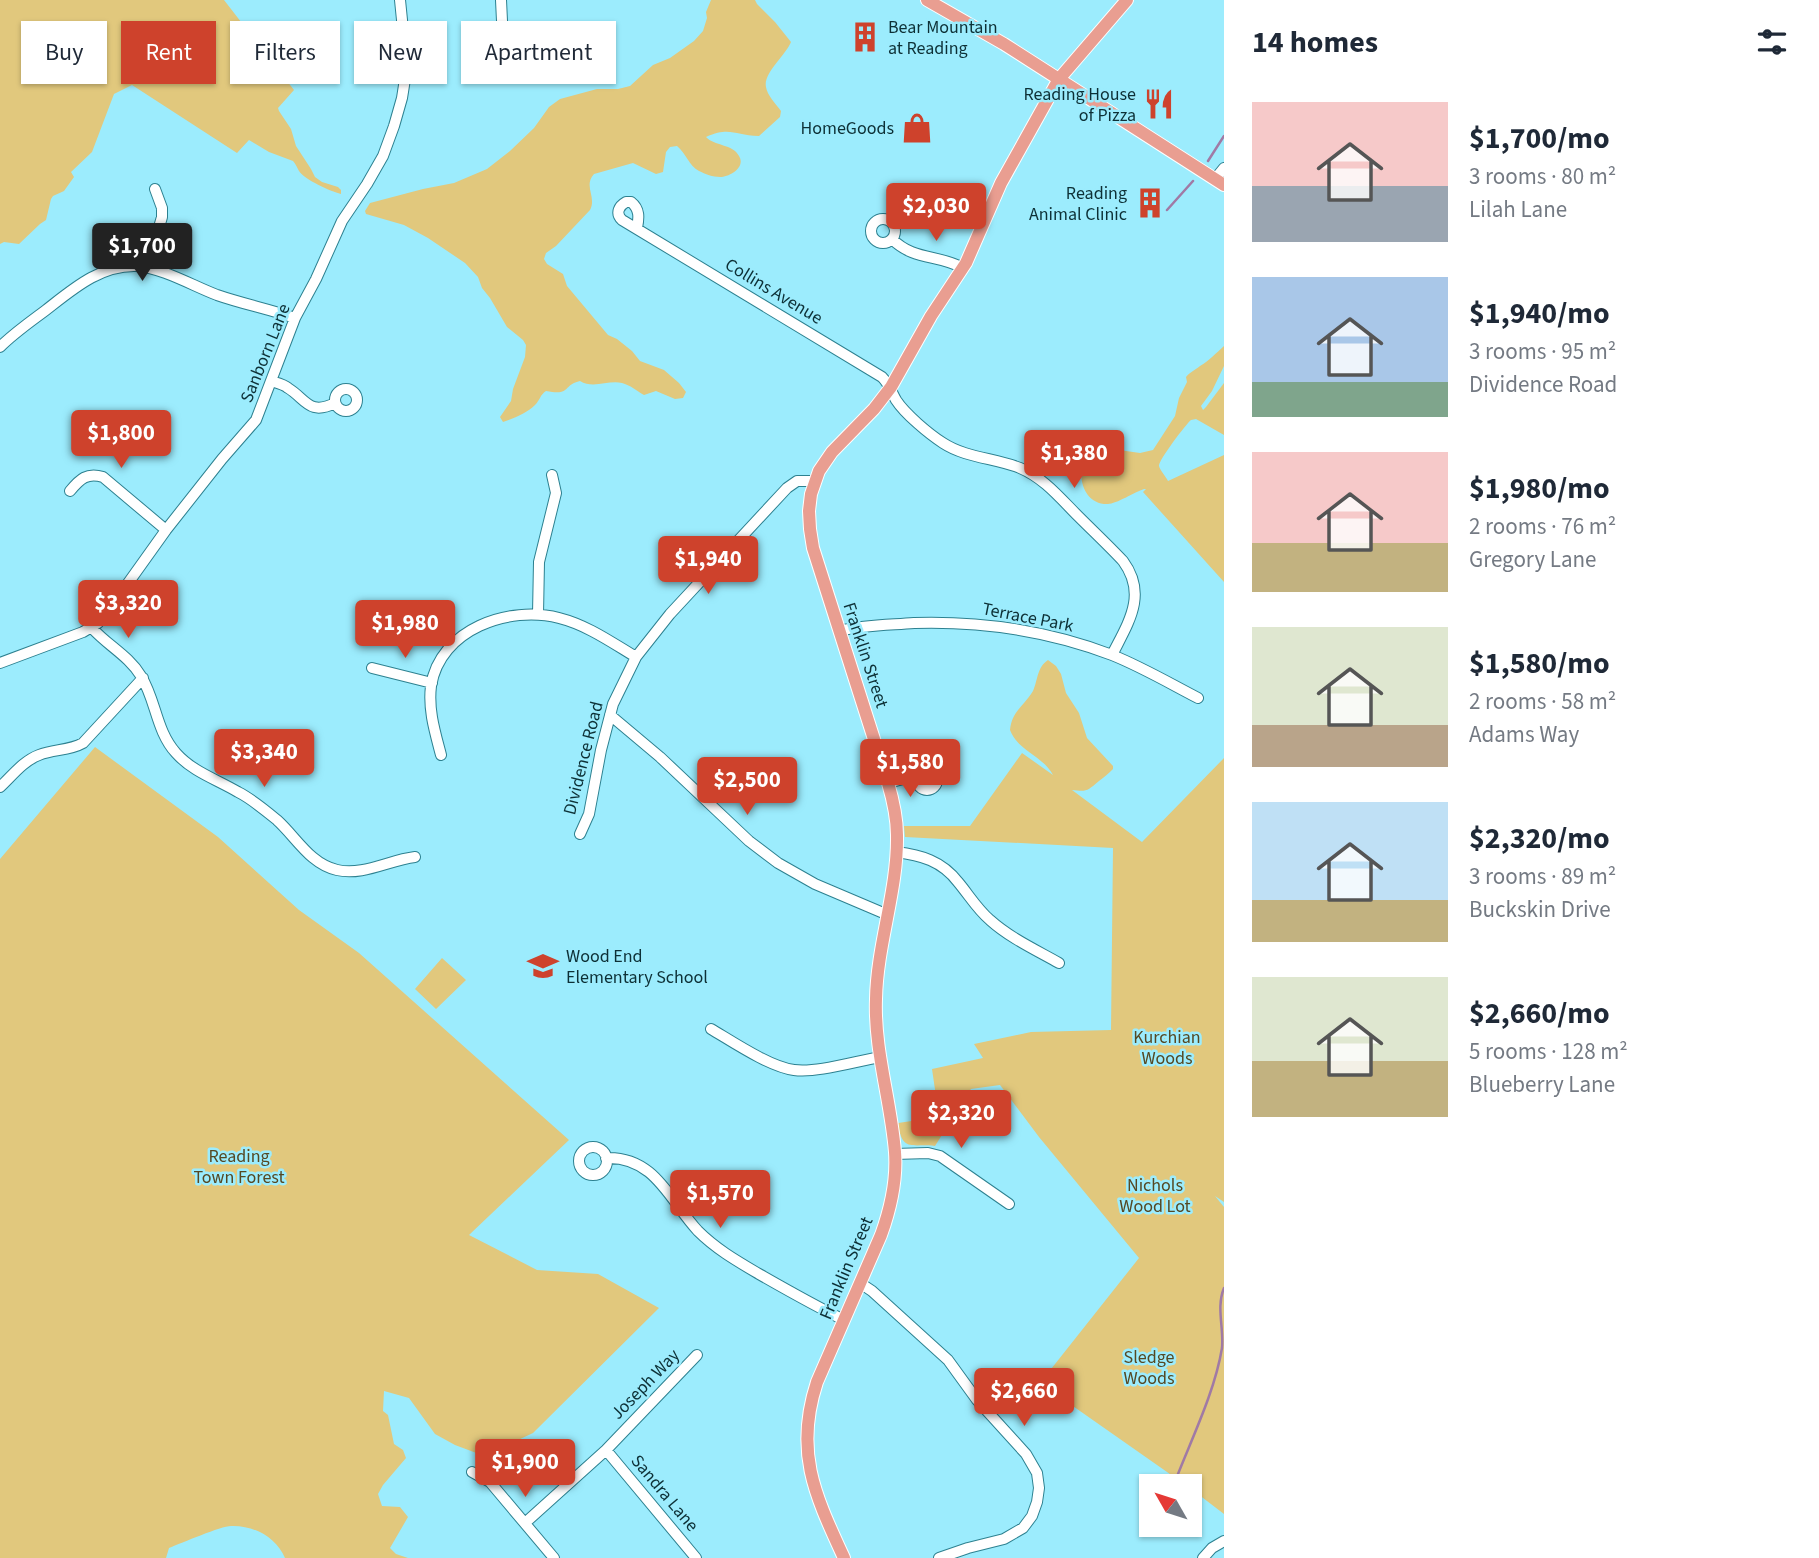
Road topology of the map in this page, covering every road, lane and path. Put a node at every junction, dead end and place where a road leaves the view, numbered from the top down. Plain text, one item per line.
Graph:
1 (400, 0) edge
2 (501, 0) edge
3 (928, 0) edge
4 (1127, 0) edge
5 (502, 21) edge
6 (1059, 79) junction
7 (1224, 167) edge
8 (1219, 182) edge
9 (155, 189) dead end
10 (637, 228) dead end
11 (892, 239) dead end
12 (147, 268) junction
13 (963, 268) junction
14 (295, 318) junction
15 (0, 347) edge
16 (271, 381) junction
17 (891, 387) junction
18 (335, 403) dead end
19 (552, 475) dead end
20 (815, 481) junction
21 (70, 491) dead end
22 (166, 530) junction
23 (538, 614) junction
24 (92, 628) junction
25 (839, 631) junction
26 (1112, 656) junction
27 (636, 657) junction
28 (0, 663) edge
29 (372, 668) dead end
30 (143, 678) junction
31 (432, 683) junction
32 (1198, 698) dead end
33 (610, 715) junction
34 (441, 755) dead end
35 (918, 779) dead end
36 (888, 783) junction
37 (0, 787) edge
38 (580, 834) dead end
39 (896, 852) junction
40 (415, 857) dead end
41 (888, 915) junction
42 (1059, 963) dead end
43 (711, 1029) dead end
44 (881, 1057) junction
45 (895, 1154) junction
46 (606, 1158) dead end
47 (1009, 1204) dead end
48 (860, 1283) junction
49 (844, 1320) junction
50 (697, 1355) dead end
51 (606, 1450) junction
52 (472, 1472) dead end
53 (525, 1523) junction
54 (1224, 1541) edge
55 (554, 1558) edge
56 (696, 1558) edge
57 (844, 1558) edge
58 (939, 1558) edge
59 (1203, 1558) edge

1 - 14 street, Sanborn Lane
2 - 5 street
3 - 6 main road
4 - 6 main road, Franklin Street
6 - 8 main road
6 - 13 main road, Franklin Street
7 - 8 street
9 - 12 street
10 - 17 street, Collins Avenue
11 - 13 street
12 - 14 street
12 - 15 street
13 - 17 main road, Franklin Street
14 - 16 street, Sanborn Lane
16 - 18 street
16 - 22 street, Sanborn Lane
17 - 20 main road, Franklin Street
17 - 26 street, Collins Avenue
19 - 23 street
20 - 25 main road, Franklin Street
20 - 27 street, Dividence Road
21 - 22 street
22 - 24 street, Sanborn Lane
23 - 27 street
23 - 31 street
24 - 28 street, Sanborn Lane
24 - 30 street
25 - 26 street, Terrace Park
25 - 36 main road, Franklin Street
26 - 32 street, Terrace Park
27 - 33 street, Dividence Road
29 - 31 street
30 - 37 street
30 - 40 street
31 - 34 street
33 - 38 street, Dividence Road
33 - 41 street
35 - 36 street
36 - 39 main road, Franklin Street
39 - 41 main road, Franklin Street
39 - 42 street
41 - 44 main road, Franklin Street
43 - 44 street
44 - 45 main road, Franklin Street
45 - 47 street
45 - 48 main road, Franklin Street
46 - 49 street
48 - 49 main road, Franklin Street
48 - 58 street
49 - 57 main road, Franklin Street
50 - 51 street, Joseph Way
51 - 53 street, Joseph Way
51 - 56 street, Sandra Lane
52 - 53 street
53 - 55 street
54 - 59 street

